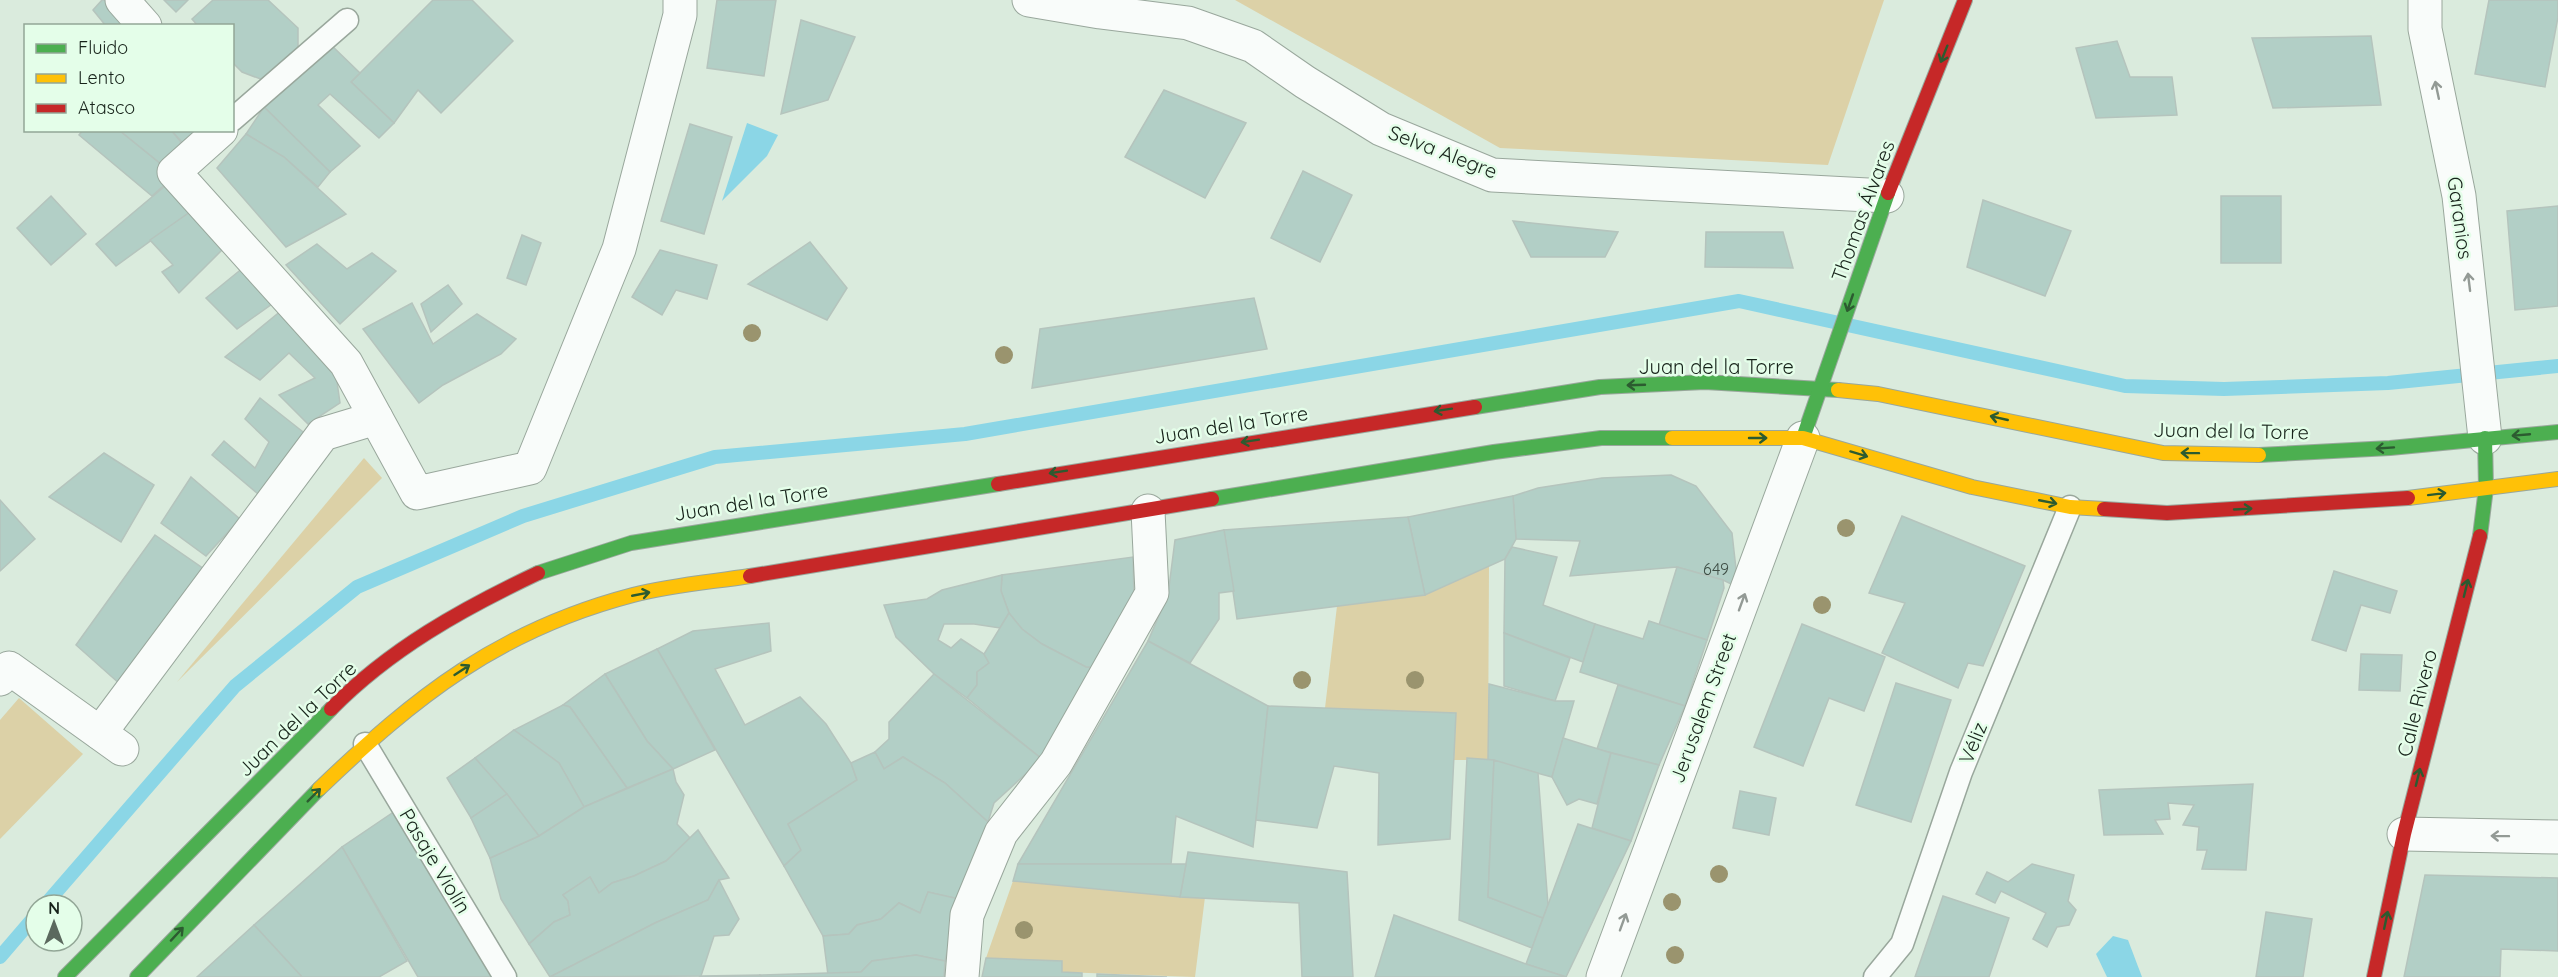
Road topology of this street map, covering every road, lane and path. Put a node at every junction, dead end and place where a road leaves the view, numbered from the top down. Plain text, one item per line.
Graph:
1 (122, 0) edge
2 (680, 0) edge
3 (1029, 0) edge
4 (1965, 0) edge
5 (2425, 0) edge
6 (347, 20) dead end
7 (143, 24) edge
8 (234, 118) edge
9 (219, 132) edge
10 (1887, 196) junction
11 (1820, 388) junction
12 (376, 418) junction
13 (2558, 432) edge
14 (1803, 438) junction
15 (2485, 438) junction
16 (2558, 479) edge
17 (2486, 488) junction
18 (2070, 507) junction
19 (1148, 511) junction
20 (0, 679) edge
21 (365, 744) junction
22 (2404, 834) junction
23 (2558, 837) edge
24 (65, 977) edge
25 (137, 977) edge
26 (505, 977) edge
27 (962, 977) edge
28 (1603, 977) edge
29 (1875, 977) edge
30 (2374, 977) edge

1 - 7 street
2 - 12 street
3 - 10 street, Selva Alegre
4 -> 10 main road, Thomas Álvares
15 -> 5 street, Garanios
6 - 8 lane
9 - 12 street
10 -> 11 main road, Thomas Álvares
11 - 14 main road, Thomas Álvares
15 -> 11 main road, Juan del la Torre
11 -> 24 main road, Juan del la Torre
12 - 20 street
13 -> 15 main road, Juan del la Torre
14 -> 18 main road
19 -> 14 main road
28 -> 14 street, Jerusalem Street
15 - 17 main road, Calle Rivero
16 - 17 main road
18 -> 17 main road
22 -> 17 main road, Calle Rivero
18 - 29 lane, Véliz
21 -> 19 main road
19 - 27 street
25 -> 21 main road
21 - 26 lane, Pasaje Violín
23 -> 22 street
30 -> 22 main road, Calle Rivero

